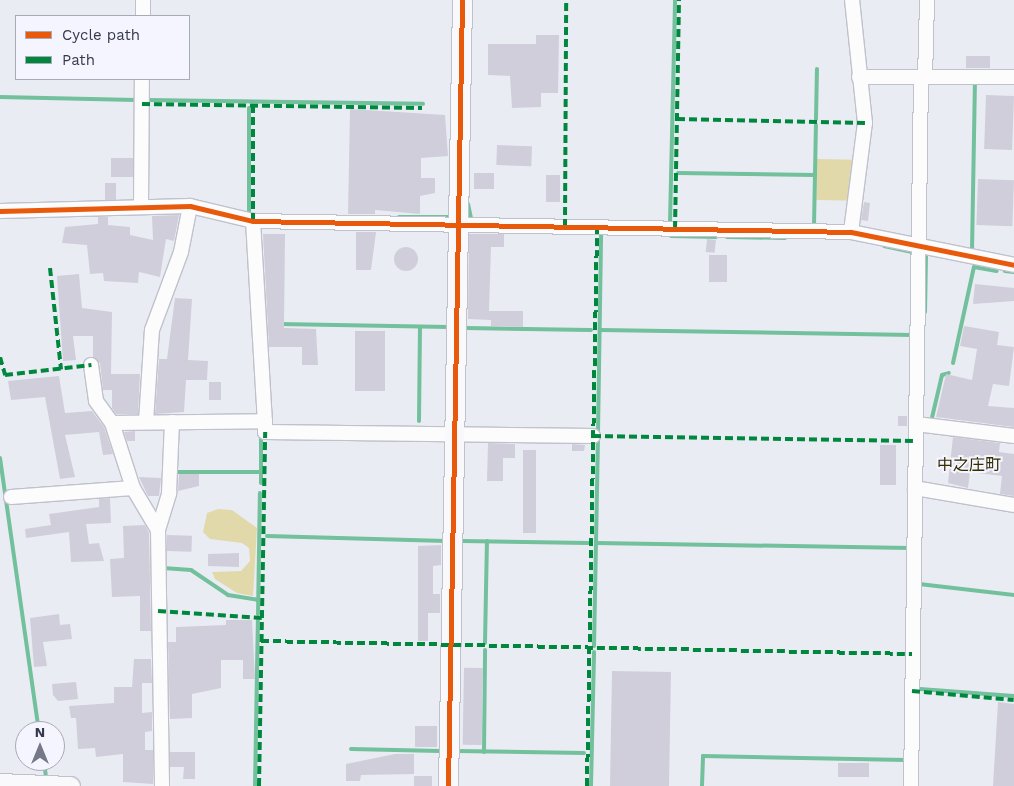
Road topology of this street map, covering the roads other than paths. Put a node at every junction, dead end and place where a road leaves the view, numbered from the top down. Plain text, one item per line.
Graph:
1 (143, 0) edge
2 (462, 0) edge
3 (852, 0) edge
4 (927, 0) edge
5 (143, 15) edge
6 (859, 77) junction
7 (1014, 77) edge
8 (923, 78) junction
9 (142, 80) edge
10 (190, 206) junction
11 (141, 207) junction
12 (0, 211) edge
13 (253, 221) junction
14 (458, 225) junction
15 (851, 232) junction
16 (919, 246) junction
17 (1014, 265) edge
18 (91, 366) dead end
19 (265, 421) junction
20 (146, 422) junction
21 (172, 422) junction
22 (112, 423) junction
23 (916, 424) junction
24 (455, 433) junction
25 (593, 436) dead end
26 (1014, 436) edge
27 (133, 488) junction
28 (915, 488) junction
29 (10, 497) dead end
30 (1014, 505) edge
31 (158, 530) junction
32 (0, 783) edge
33 (70, 786) edge
34 (162, 786) edge
35 (448, 786) edge
36 (911, 786) edge

1 - 5 street
2 - 14 street
3 - 6 street
4 - 8 street
6 - 8 street
6 - 15 street
7 - 8 street
8 - 16 street
9 - 11 street
10 - 11 street
10 - 13 street
10 - 20 street
11 - 12 street
13 - 14 street
13 - 19 street
14 - 15 street
14 - 24 street
15 - 16 street
16 - 17 street
16 - 23 street
18 - 22 street
19 - 21 street
19 - 24 street
20 - 21 street
20 - 22 street
21 - 31 street
22 - 27 street
23 - 26 street
23 - 28 street
24 - 25 street
24 - 35 street
27 - 29 street
27 - 31 street
28 - 30 street
28 - 36 street
31 - 34 street
32 - 33 street

